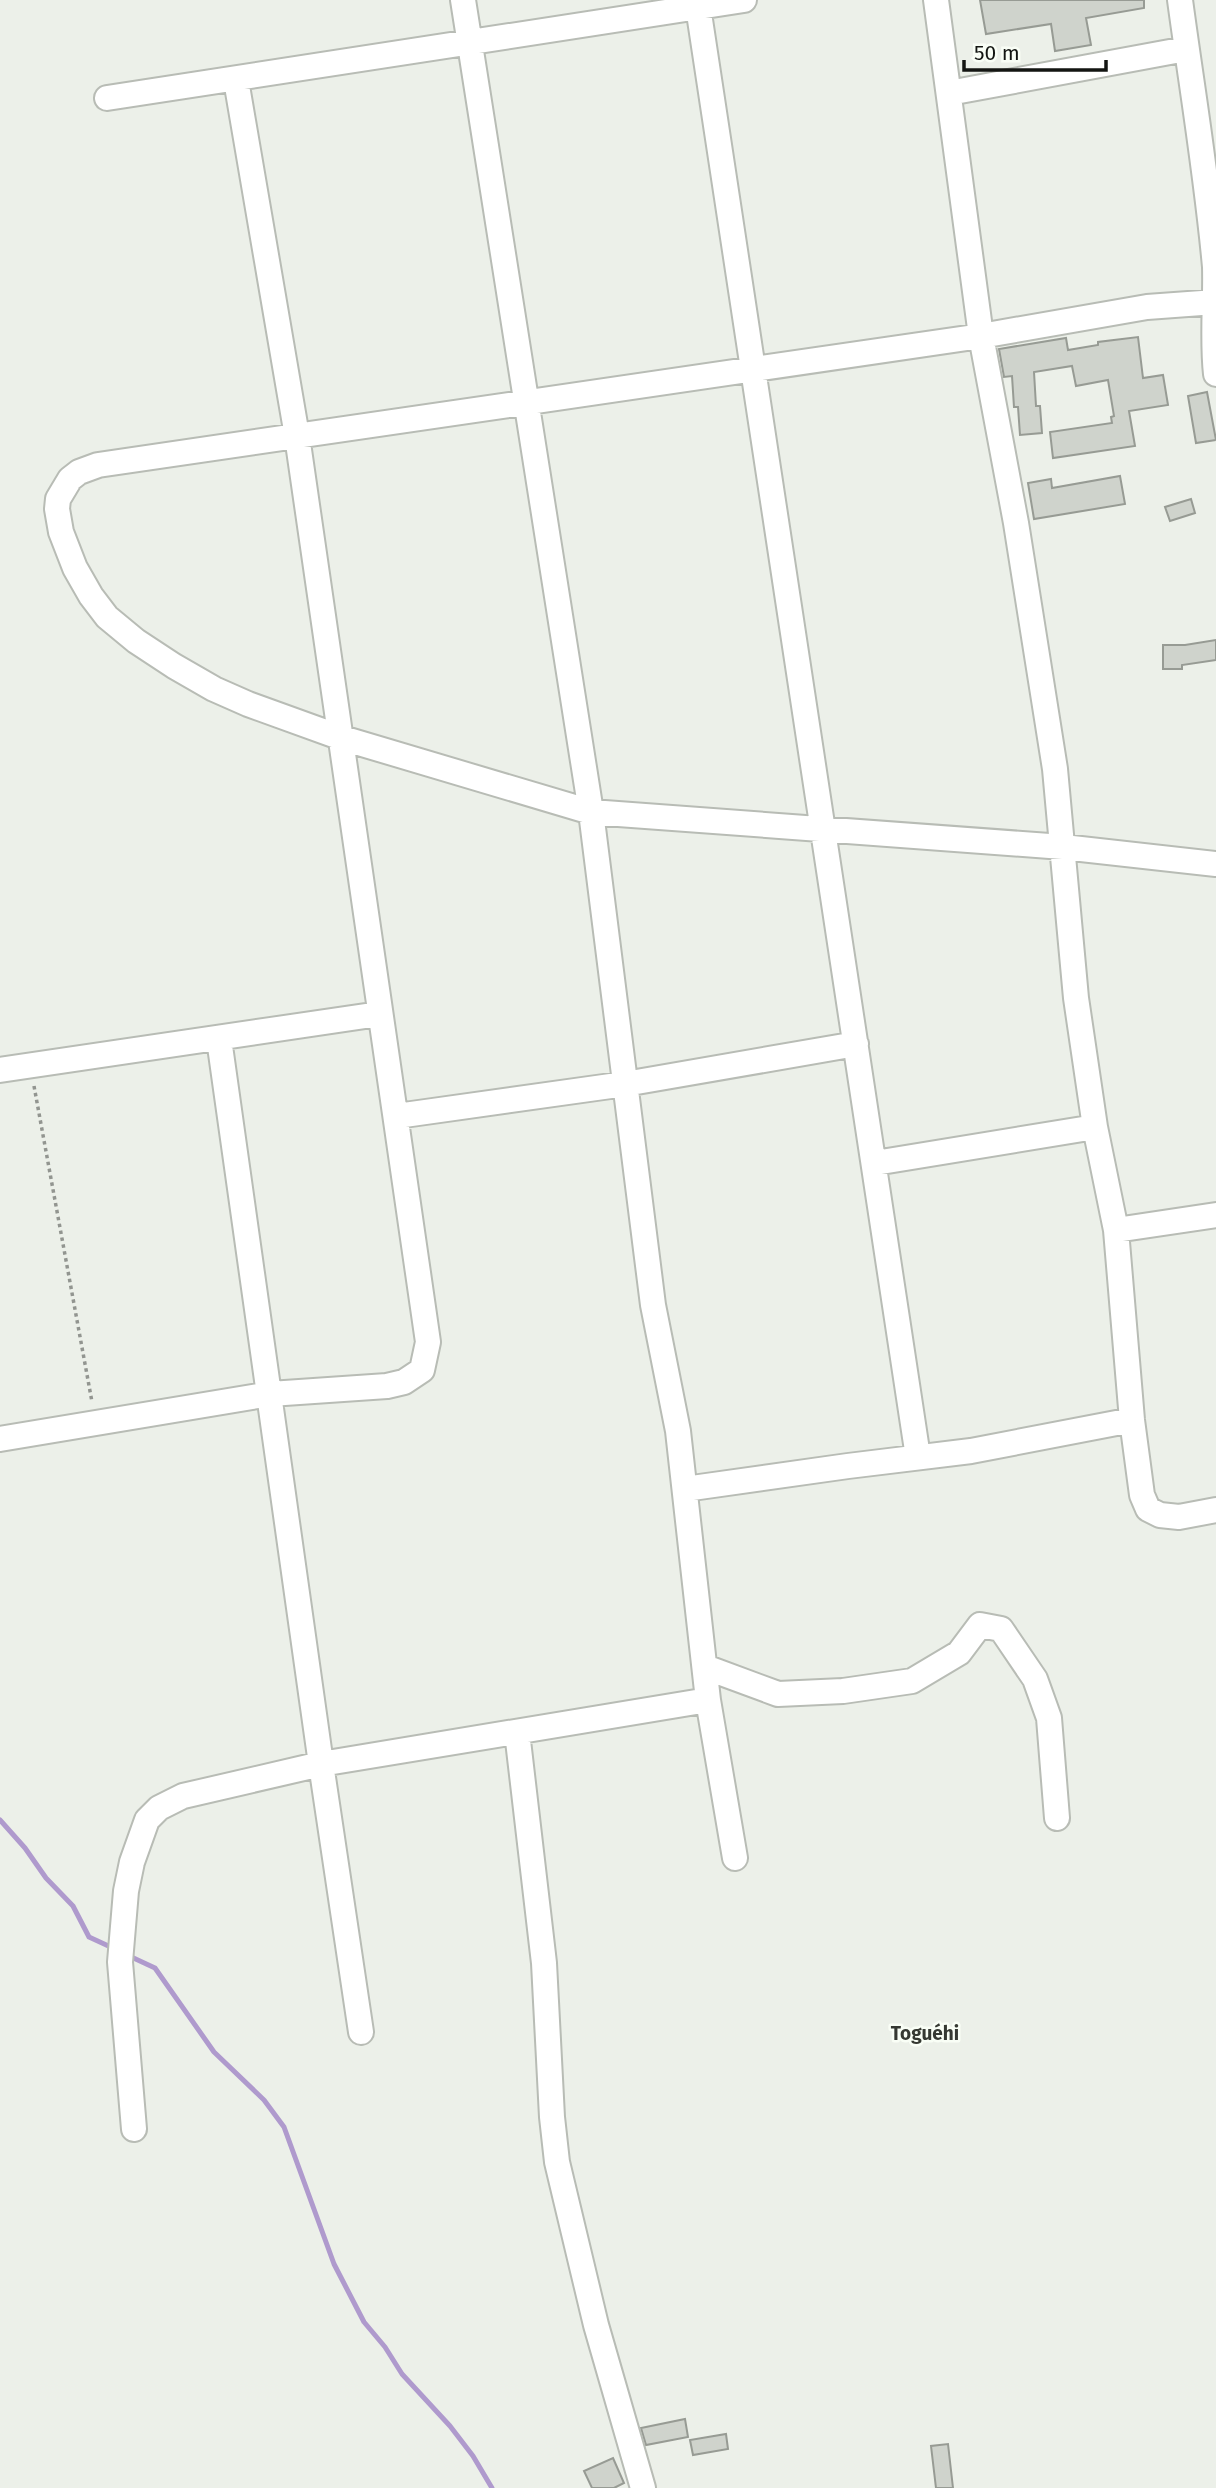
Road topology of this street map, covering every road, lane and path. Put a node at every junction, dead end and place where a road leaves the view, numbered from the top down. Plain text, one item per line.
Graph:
1 (463, 0) edge
2 (744, 0) edge
3 (936, 0) edge
4 (1180, 0) edge
5 (698, 4) edge
6 (470, 42) junction
7 (1186, 49) junction
8 (236, 80) junction
9 (949, 93) junction
10 (107, 98) dead end
11 (1215, 302) edge
12 (981, 336) junction
13 (753, 368) junction
14 (1216, 374) edge
15 (527, 403) junction
16 (297, 436) junction
17 (342, 738) junction
18 (591, 812) junction
19 (823, 828) junction
20 (1063, 847) junction
21 (1216, 864) edge
22 (379, 1014) junction
23 (219, 1039) junction
24 (856, 1044) junction
25 (31, 1066) junction
26 (0, 1070) edge
27 (625, 1084) junction
28 (397, 1116) junction
29 (1095, 1127) junction
30 (875, 1163) junction
31 (1216, 1215) edge
32 (1116, 1230) junction
33 (271, 1394) junction
34 (1132, 1420) junction
35 (96, 1424) junction
36 (0, 1439) edge
37 (918, 1457) junction
38 (685, 1489) junction
39 (1216, 1510) edge
40 (705, 1667) junction
41 (708, 1700) junction
42 (517, 1732) junction
43 (321, 1764) junction
44 (1057, 1818) dead end
45 (735, 1858) dead end
46 (361, 2032) dead end
47 (134, 2129) dead end
48 (643, 2488) edge

1 - 6 street
2 - 5 street
3 - 9 street
4 - 7 street
5 - 6 street
5 - 13 street
6 - 8 street
6 - 15 street
7 - 9 street
7 - 11 street
8 - 10 street
8 - 16 street
9 - 12 street
11 - 12 street
11 - 14 street
12 - 13 street
12 - 20 street
13 - 15 street
13 - 19 street
15 - 16 street
15 - 18 street
16 - 17 street
16 - 17 street
17 - 18 street
17 - 22 street
18 - 19 street
18 - 27 street
19 - 20 street
19 - 24 street
20 - 21 street
20 - 29 street
22 - 23 street
22 - 28 street
23 - 25 street
23 - 33 street
24 - 27 street
24 - 30 street
25 - 26 street
25 - 35 path
27 - 28 street
27 - 38 street
28 - 33 street
29 - 30 street
29 - 32 street
30 - 37 street
31 - 32 street
32 - 34 street
33 - 35 street
33 - 43 street
34 - 37 street
34 - 39 street
35 - 36 street
37 - 38 street
38 - 40 street
40 - 41 street
40 - 44 street
41 - 42 street
41 - 45 street
42 - 43 street
42 - 48 street
43 - 46 street
43 - 47 street

